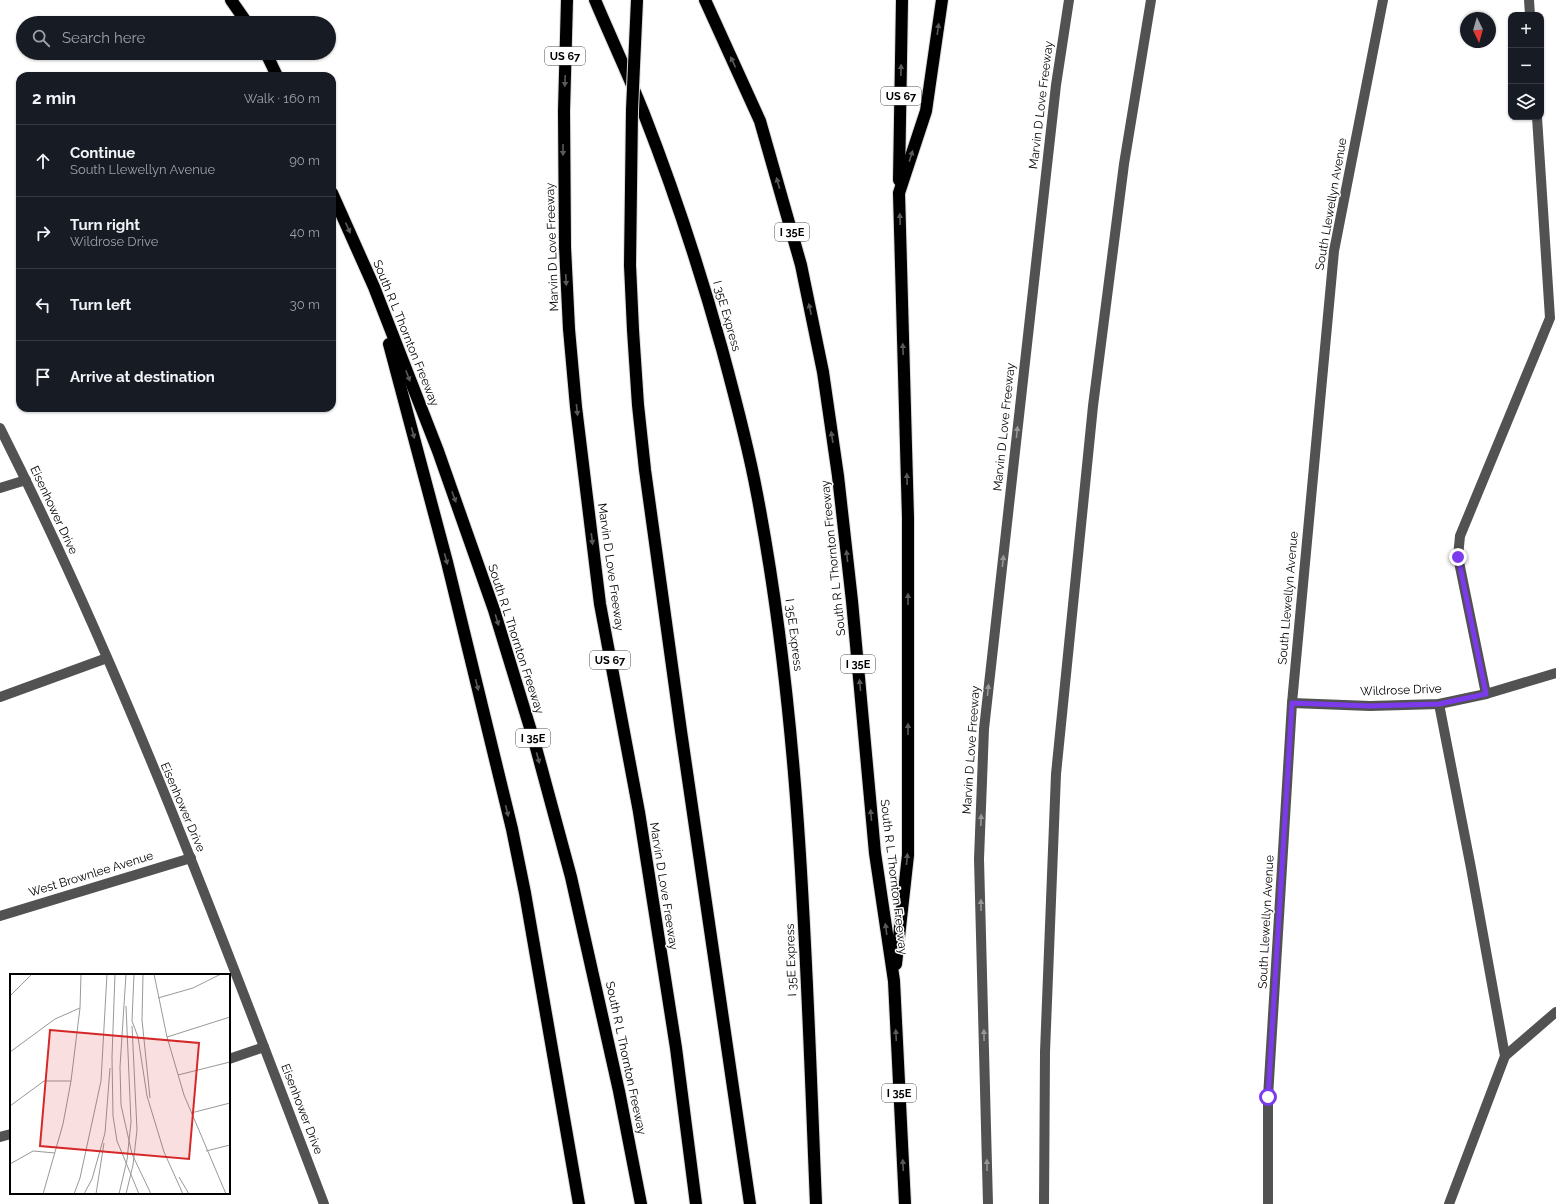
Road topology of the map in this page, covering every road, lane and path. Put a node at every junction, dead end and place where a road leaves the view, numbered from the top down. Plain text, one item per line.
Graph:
1 (231, 0) edge
2 (239, 0) edge
3 (567, 0) edge
4 (595, 0) edge
5 (637, 0) edge
6 (705, 0) edge
7 (902, 0) edge
8 (942, 0) edge
9 (1069, 0) edge
10 (1151, 0) edge
11 (1383, 0) edge
12 (1529, 0) edge
13 (1530, 12) edge
14 (242, 16) edge
15 (247, 16) edge
16 (269, 60) edge
17 (275, 72) edge
18 (1537, 120) edge
19 (899, 193) junction
20 (336, 202) edge
21 (374, 287) junction
22 (1553, 316) edge
23 (0, 428) edge
24 (26, 480) junction
25 (0, 488) edge
26 (107, 658) junction
27 (1556, 673) edge
28 (1486, 694) junction
29 (0, 697) edge
30 (1292, 703) junction
31 (1439, 704) junction
32 (190, 858) junction
33 (0, 916) edge
34 (894, 981) junction
35 (1556, 1012) edge
36 (264, 1047) junction
37 (1505, 1056) junction
38 (230, 1059) edge
39 (10, 1134) edge
40 (0, 1137) edge
41 (324, 1204) edge
42 (579, 1204) edge
43 (641, 1204) edge
44 (696, 1204) edge
45 (750, 1204) edge
46 (816, 1204) edge
47 (905, 1204) edge
48 (988, 1204) edge
49 (1044, 1204) edge
50 (1268, 1204) edge
51 (1449, 1204) edge

1 - 14 highway
2 - 15 highway
3 -> 44 highway, Marvin D Love Freeway / US 67
4 - 46 highway, I 35E Express
5 - 45 highway, bridge
34 -> 6 highway, South R L Thornton Freeway / I 35E
19 -> 7 highway, US 67
19 -> 8 highway
48 -> 9 street, Marvin D Love Freeway
10 - 49 street
11 - 30 street, South Llewellyn Avenue
12 - 13 street
16 - 17 highway
18 - 22 street
34 -> 19 highway
20 -> 21 highway, South R L Thornton Freeway / I 35E
21 -> 42 highway
21 -> 43 highway, South R L Thornton Freeway / I 35E
22 - 28 street
23 - 24 street, Eisenhower Drive
24 - 25 street
24 - 26 street, Eisenhower Drive
26 - 29 street
26 - 32 street, Eisenhower Drive
27 - 28 street, Wildrose Drive
28 - 31 street, Wildrose Drive
30 - 31 street, Wildrose Drive
30 - 50 street, South Llewellyn Avenue
31 - 37 street
32 - 33 street, West Brownlee Avenue
32 - 36 street, Eisenhower Drive
47 -> 34 highway, South R L Thornton Freeway / I 35E
35 - 37 street
36 - 38 street
36 - 41 street, Eisenhower Drive
37 - 51 street
39 - 40 street

